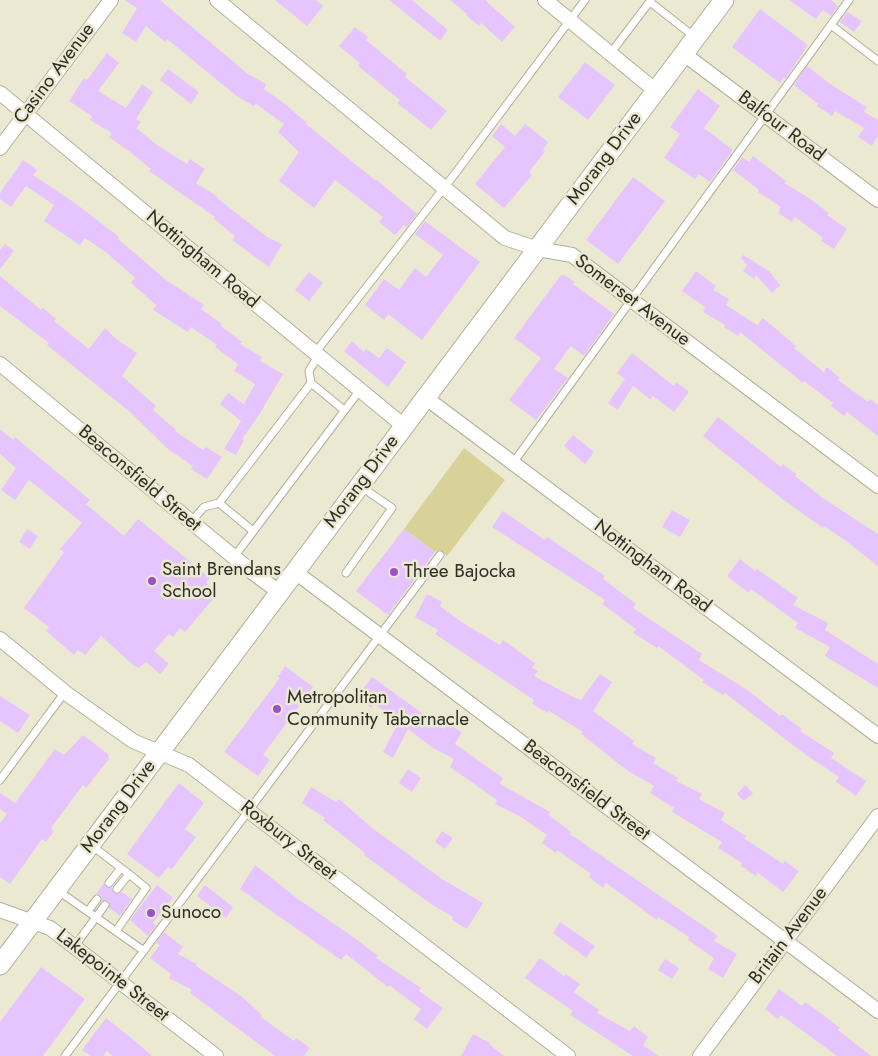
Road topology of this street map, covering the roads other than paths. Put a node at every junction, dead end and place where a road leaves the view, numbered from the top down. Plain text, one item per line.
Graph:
1 (111, 0) edge
2 (217, 0) edge
3 (545, 0) edge
4 (585, 0) edge
5 (724, 0) edge
6 (849, 0) edge
7 (651, 1) edge
8 (570, 20) junction
9 (831, 25) junction
10 (696, 38) junction
11 (610, 54) junction
12 (684, 54) junction
13 (878, 60) edge
14 (656, 91) junction
15 (0, 93) edge
16 (26, 114) junction
17 (767, 116) junction
18 (0, 148) edge
19 (444, 187) junction
20 (878, 200) edge
21 (538, 249) junction
22 (632, 301) junction
23 (317, 354) junction
24 (0, 364) edge
25 (311, 383) junction
26 (360, 390) junction
27 (426, 398) junction
28 (344, 410) junction
29 (404, 427) junction
30 (513, 463) junction
31 (359, 486) junction
32 (878, 486) edge
33 (219, 503) junction
34 (191, 522) junction
35 (253, 530) junction
36 (440, 555) dead end
37 (234, 557) junction
38 (294, 571) junction
39 (346, 573) dead end
40 (279, 592) junction
41 (381, 636) junction
42 (0, 640) edge
43 (66, 692) junction
44 (878, 736) edge
45 (160, 752) junction
46 (0, 779) edge
47 (248, 810) junction
48 (878, 816) edge
49 (91, 844) junction
50 (121, 868) junction
51 (130, 874) junction
52 (110, 883) dead end
53 (117, 889) dead end
54 (57, 890) junction
55 (97, 899) dead end
56 (105, 905) dead end
57 (0, 910) edge
58 (88, 911) junction
59 (96, 916) junction
60 (32, 923) junction
61 (116, 931) junction
62 (786, 942) junction
63 (74, 947) junction
64 (144, 951) junction
65 (0, 965) edge
66 (121, 983) junction
67 (878, 1011) edge
68 (65, 1056) edge
69 (216, 1056) edge
70 (568, 1056) edge
71 (700, 1056) edge

1 - 16 street, Casino Avenue
2 - 19 street, Somerset Avenue
3 - 8 street
4 - 8 lane
5 - 10 street, Morang Drive
6 - 9 lane
7 - 10 lane
7 - 11 lane
8 - 11 street
8 - 19 lane
9 - 13 lane
9 - 17 lane
10 - 12 street, Morang Drive
11 - 14 street
12 - 14 street, Morang Drive
12 - 17 street, Balfour Road
14 - 21 street, Morang Drive
15 - 16 street, Nottingham Road
16 - 18 street, Casino Avenue
16 - 23 street, Nottingham Road
17 - 20 street, Balfour Road
17 - 22 lane
19 - 21 street, Somerset Avenue
19 - 23 lane
21 - 22 street, Somerset Avenue
21 - 27 street, Morang Drive
22 - 30 lane
22 - 32 street, Somerset Avenue
23 - 25 lane
23 - 26 street, Nottingham Road
24 - 34 street, Beaconsfield Street
25 - 28 lane
25 - 33 lane
26 - 28 lane
26 - 29 street, Nottingham Road
27 - 29 street, Morang Drive
27 - 30 street, Nottingham Road
28 - 35 lane
29 - 31 street, Morang Drive
30 - 44 street, Nottingham Road
31 - 38 street, Morang Drive
31 - 39 lane
33 - 34 lane
33 - 35 lane
34 - 37 street, Beaconsfield Street
35 - 37 lane
36 - 41 lane
37 - 40 street, Beaconsfield Street
38 - 40 street, Morang Drive
38 - 41 street, Beaconsfield Street
40 - 45 street, Morang Drive
41 - 47 lane
41 - 62 street, Beaconsfield Street
42 - 43 street, Roxbury Street
43 - 45 street, Roxbury Street
43 - 46 lane
45 - 47 street, Roxbury Street
45 - 49 street, Morang Drive
47 - 64 lane
47 - 70 street, Roxbury Street
48 - 62 street, Britain Avenue
49 - 50 lane
49 - 54 street, Morang Drive
50 - 51 lane
50 - 52 lane
51 - 53 lane
51 - 61 lane
54 - 58 lane
54 - 60 street, Morang Drive
55 - 58 lane
56 - 59 lane
57 - 60 street, Lakepointe Street
58 - 59 lane
59 - 61 lane
59 - 63 lane
60 - 63 street, Lakepointe Street
60 - 65 street, Morang Drive
61 - 64 lane
62 - 67 street, Beaconsfield Street
62 - 71 street, Britain Avenue
63 - 66 street, Lakepointe Street
64 - 66 lane
66 - 68 lane
66 - 69 street, Lakepointe Street

